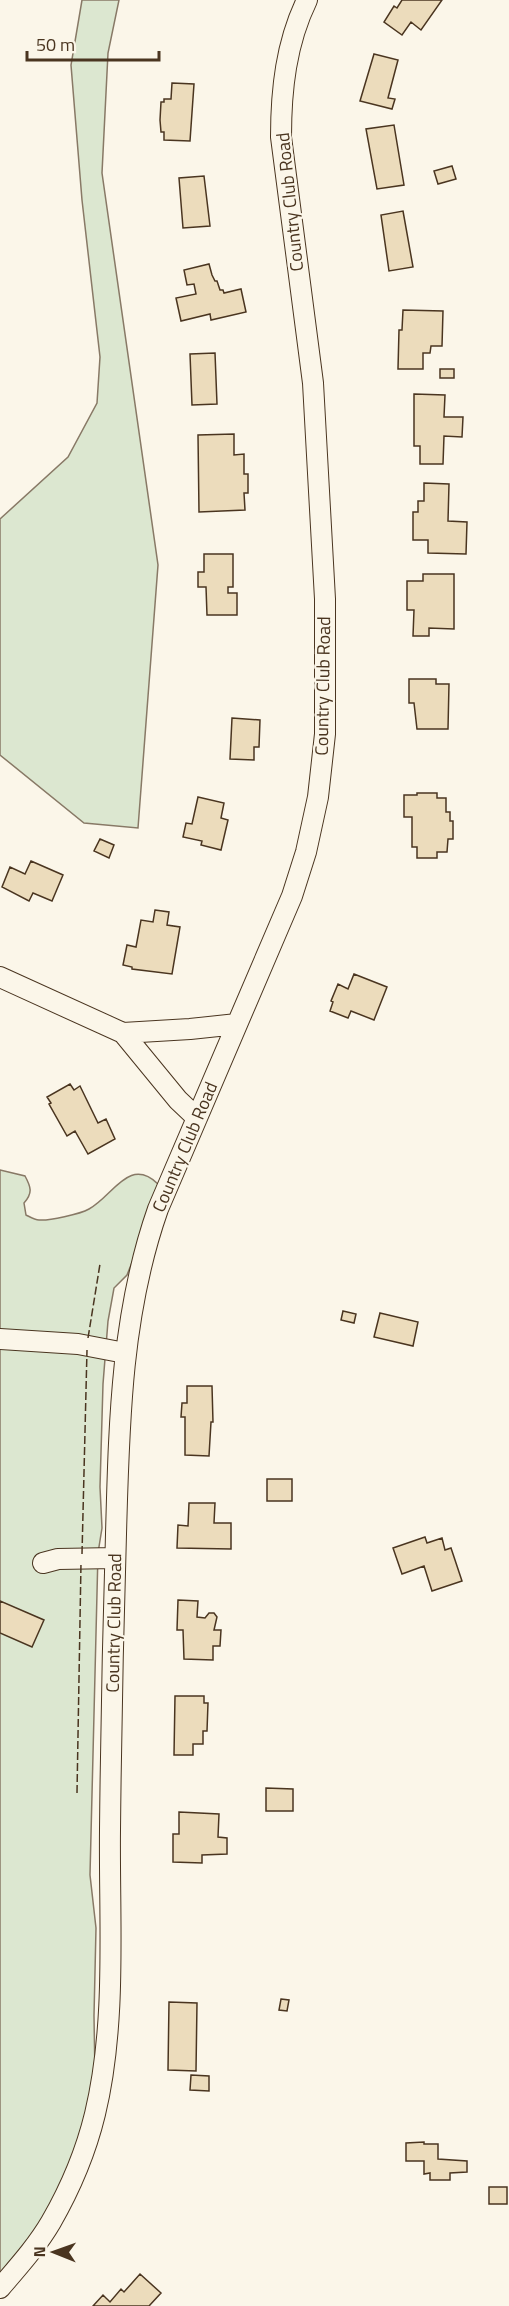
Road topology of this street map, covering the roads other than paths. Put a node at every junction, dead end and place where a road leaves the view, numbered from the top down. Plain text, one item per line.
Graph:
1 (307, 0) edge
2 (0, 977) edge
3 (237, 1024) junction
4 (123, 1033) junction
5 (197, 1118) junction
6 (0, 1339) edge
7 (125, 1353) junction
8 (116, 1558) junction
9 (43, 1563) dead end
10 (0, 2288) edge

1 - 3 street, Country Club Road
2 - 4 street
3 - 4 street
3 - 5 street, Country Club Road
4 - 5 street
5 - 7 street, Country Club Road
6 - 7 street
7 - 8 street, Country Club Road
8 - 9 street
8 - 10 street, Country Club Road

